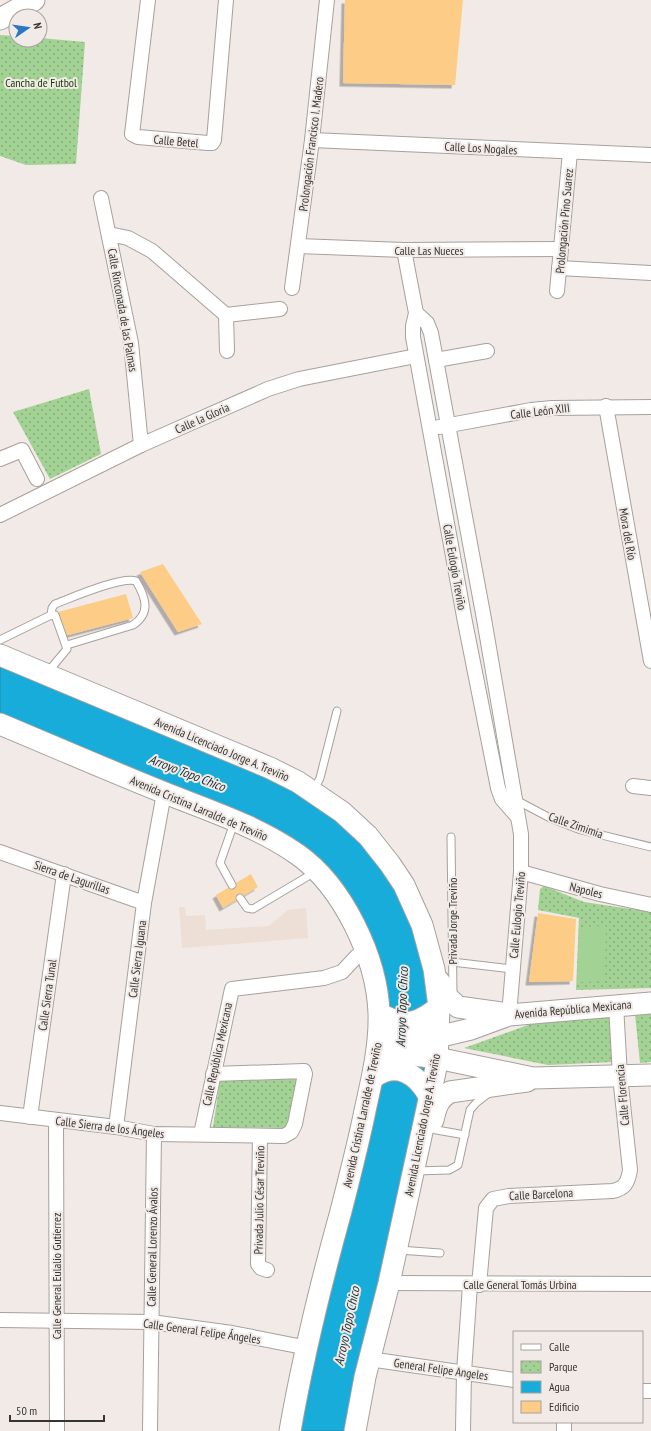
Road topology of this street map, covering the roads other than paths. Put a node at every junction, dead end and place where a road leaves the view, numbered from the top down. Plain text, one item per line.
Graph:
1 (34, 0) edge
2 (148, 0) edge
3 (226, 0) edge
4 (328, 0) edge
5 (0, 19) edge
6 (312, 140) junction
7 (570, 152) junction
8 (651, 155) edge
9 (101, 198) dead end
10 (109, 234) junction
11 (298, 246) junction
12 (404, 250) junction
13 (560, 250) junction
14 (559, 268) junction
15 (651, 273) edge
16 (292, 288) dead end
17 (557, 291) dead end
18 (280, 309) dead end
19 (416, 312) junction
20 (226, 316) junction
21 (488, 351) dead end
22 (227, 352) dead end
23 (416, 356) junction
24 (436, 360) junction
25 (606, 406) junction
26 (651, 407) edge
27 (448, 425) junction
28 (430, 429) junction
29 (141, 446) junction
30 (0, 459) edge
31 (37, 479) dead end
32 (0, 515) edge
33 (51, 615) junction
34 (484, 619) junction
35 (465, 622) junction
36 (0, 640) edge
37 (66, 645) junction
38 (0, 654) edge
39 (651, 661) edge
40 (46, 675) junction
41 (337, 711) dead end
42 (0, 724) edge
43 (633, 786) dead end
44 (651, 788) edge
45 (313, 792) junction
46 (164, 793) junction
47 (508, 800) junction
48 (235, 821) junction
49 (451, 837) dead end
50 (651, 847) edge
51 (0, 852) edge
52 (316, 871) junction
53 (521, 872) junction
54 (64, 874) junction
55 (232, 885) dead end
56 (331, 888) junction
57 (240, 898) dead end
58 (144, 903) junction
59 (651, 905) edge
60 (358, 956) junction
61 (443, 966) junction
62 (513, 969) junction
63 (651, 1003) edge
64 (616, 1005) junction
65 (509, 1015) junction
66 (435, 1031) junction
67 (382, 1033) junction
68 (213, 1074) junction
69 (651, 1075) edge
70 (376, 1076) junction
71 (620, 1076) junction
72 (533, 1078) junction
73 (503, 1085) junction
74 (426, 1091) junction
75 (0, 1113) edge
76 (30, 1117) junction
77 (56, 1120) junction
78 (116, 1127) junction
79 (154, 1134) junction
80 (201, 1134) junction
81 (465, 1135) junction
82 (260, 1136) junction
83 (425, 1137) junction
84 (414, 1171) junction
85 (627, 1184) joint
86 (396, 1250) junction
87 (330, 1251) junction
88 (440, 1253) dead end
89 (262, 1267) dead end
90 (389, 1283) junction
91 (651, 1284) edge
92 (475, 1285) junction
93 (0, 1320) edge
94 (56, 1321) junction
95 (151, 1322) junction
96 (308, 1348) junction
97 (369, 1359) junction
98 (464, 1372) junction
99 (513, 1380) edge
100 (57, 1431) edge
101 (150, 1431) edge
102 (290, 1431) edge
103 (355, 1431) edge
104 (463, 1431) edge

1 - 5 main road
2 - 3 street, Calle Betel
4 - 6 street, Prolongación Francisco I. Madero
6 - 7 street, Calle Los Nogales
6 - 11 street, Prolongación Francisco I. Madero
7 - 8 street, Calle Los Nogales
7 - 13 street, Prolongación Pino Suarez
9 - 10 street, Calle Rinconada de las Palmas
10 - 20 street
10 - 29 street, Calle Rinconada de las Palmas
11 - 12 street, Calle Las Nueces
11 - 16 street, Prolongación Francisco I. Madero
12 - 13 street, Calle Las Nueces
12 - 19 street, Calle Eulogio Treviño
13 - 14 street, Prolongación Pino Suarez
14 - 15 street
14 - 17 street, Prolongación Pino Suarez
18 - 20 street
19 - 23 street, Calle Eulogio Treviño
19 - 24 street, Calle Eulogio Treviño
20 - 22 street
21 - 24 street
23 - 28 street, Calle Eulogio Treviño
23 - 29 street, Calle la Gloria
24 - 27 street, Calle Eulogio Treviño
25 - 26 street, Calle León XIII
25 - 27 street, Calle León XIII
25 - 39 street, Mora del Río
27 - 28 street, Calle León XIII
27 - 34 street, Calle Eulogio Treviño
28 - 35 street, Calle Eulogio Treviño
29 - 32 street, Calle la Gloria
30 - 31 street
33 - 36 lane
33 - 37 lane
33 - 37 lane
34 - 35 street
34 - 47 street, Calle Eulogio Treviño
35 - 47 street, Calle Eulogio Treviño
37 - 40 lane
38 - 40 main road, Avenida Licenciado Jorge A. Treviño
40 - 45 main road, Avenida Licenciado Jorge A. Treviño
41 - 45 lane
42 - 46 main road, Avenida Cristina Larralde de Treviño
43 - 44 street
45 - 61 main road, Avenida Licenciado Jorge A. Treviño
46 - 48 main road, Avenida Cristina Larralde de Treviño
46 - 58 street, Calle Sierra Iguana
47 - 50 lane, Calle Zimimia
47 - 53 street, Calle Eulogio Treviño
48 - 52 main road, Avenida Cristina Larralde de Treviño
48 - 55 lane
49 - 61 lane, Privada Jorge Treviño
51 - 54 street, Sierra de Lagurillas
52 - 56 main road, Avenida Cristina Larralde de Treviño
52 - 57 lane
53 - 59 street, Napoles
53 - 62 street, Calle Eulogio Treviño
54 - 58 street, Sierra de Lagurillas
54 - 76 street, Calle Sierra Tunal
56 - 60 main road
56 - 67 main road, Avenida Cristina Larralde de Treviño
58 - 78 street, Calle Sierra Iguana
60 - 68 street, Calle República Mexicana
60 - 87 main road
61 - 62 lane
61 - 66 main road, Avenida Licenciado Jorge A. Treviño
62 - 65 street, Calle Eulogio Treviño
63 - 64 main road, Avenida República Mexicana
64 - 65 main road, Avenida República Mexicana
64 - 71 street, Calle Florencia
65 - 66 main road, Avenida República Mexicana
65 - 66 main road
66 - 67 main road, Avenida República Mexicana
66 - 72 main road, Avenida República Mexicana
66 - 74 main road, Avenida Licenciado Jorge A. Treviño
67 - 70 main road, Avenida Cristina Larralde de Treviño
68 - 80 street, Calle República Mexicana
68 - 82 street, Calle Sierra de los Ángeles
69 - 71 main road, Avenida República Mexicana
70 - 74 main road
70 - 87 main road, Avenida Cristina Larralde de Treviño
71 - 72 main road, Avenida República Mexicana
71 - 85 street, Calle Florencia
72 - 73 main road
73 - 81 lane
73 - 83 main road
74 - 83 main road, Avenida Licenciado Jorge A. Treviño
75 - 76 street, Calle Sierra de los Ángeles
76 - 77 street, Calle Sierra de los Ángeles
77 - 78 street, Calle Sierra de los Ángeles
77 - 94 street, Calle General Eulalio Gutíerrez
78 - 79 street, Calle Sierra de los Ángeles
79 - 80 street, Calle Sierra de los Ángeles
79 - 95 street, Calle General Lorenzo Ávalos
80 - 82 street, Calle Sierra de los Ángeles
81 - 83 lane
81 - 84 lane
82 - 89 street, Privada Julio César Treviño
83 - 84 main road, Avenida Licenciado Jorge A. Treviño
84 - 86 main road, Avenida Licenciado Jorge A. Treviño
85 - 92 street, Calle Barcelona
86 - 88 lane
86 - 90 main road, Avenida Licenciado Jorge A. Treviño
87 - 96 main road, Avenida Cristina Larralde de Treviño
90 - 92 street, Calle General Tomás Urbina
90 - 97 main road, Avenida Licenciado Jorge A. Treviño
91 - 92 street, Calle General Tomás Urbina
92 - 98 street, Calle Barcelona
93 - 94 street, Calle General Felipe Ángeles
94 - 95 street, Calle General Felipe Ángeles
94 - 100 street, Calle General Eulalio Gutíerrez
95 - 96 street, Calle General Felipe Ángeles
95 - 101 street, Calle General Lorenzo Ávalos
96 - 102 main road, Avenida Cristina Larralde de Treviño
97 - 98 street, General Felipe Angeles
97 - 103 main road, Avenida Licenciado Jorge A. Treviño
98 - 99 street, General Felipe Angeles
98 - 104 street, Calle Barcelona

